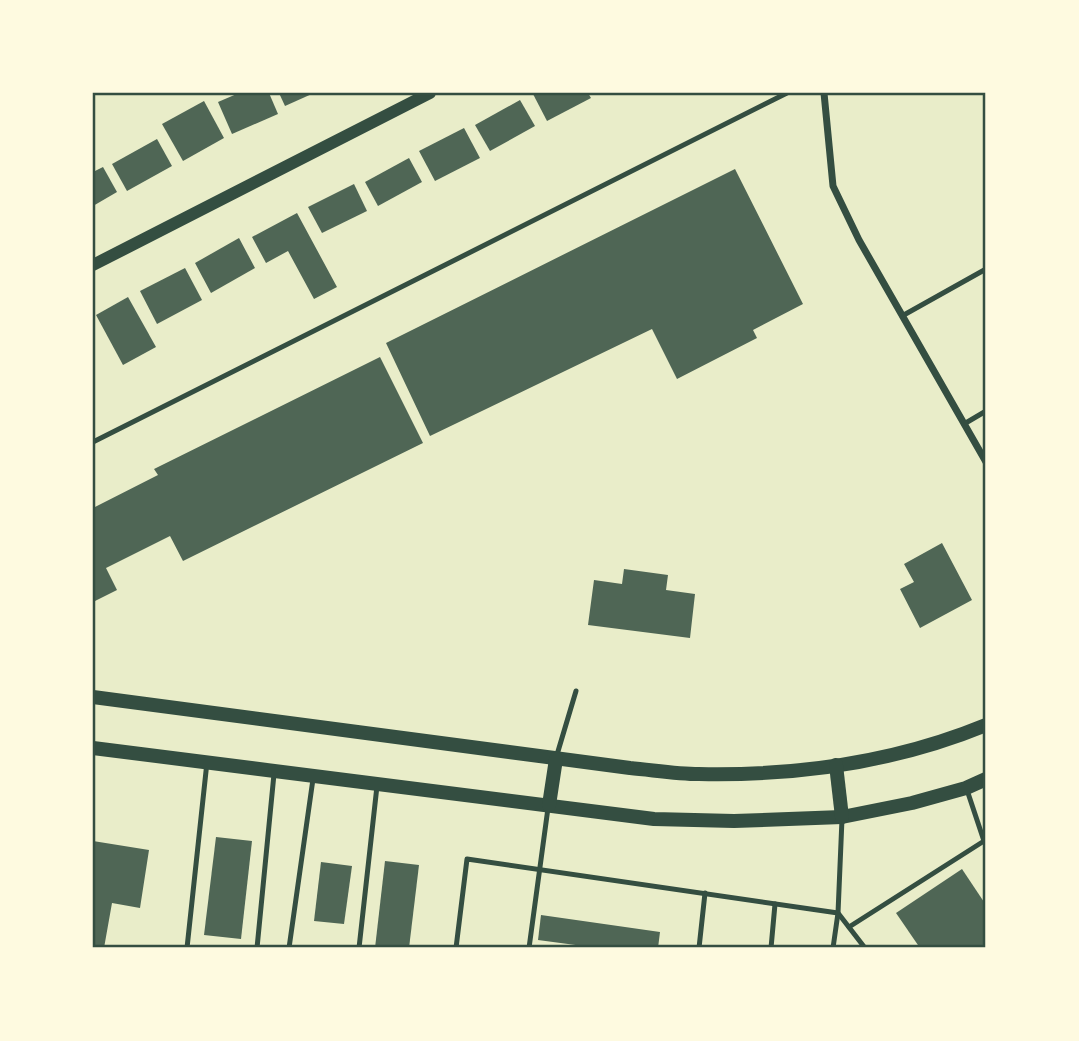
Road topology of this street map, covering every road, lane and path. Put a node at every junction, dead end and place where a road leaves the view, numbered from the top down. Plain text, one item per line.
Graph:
1 (430, 93) edge
2 (787, 93) edge
3 (824, 93) edge
4 (93, 265) edge
5 (986, 269) edge
6 (902, 316) junction
7 (986, 411) edge
8 (964, 424) junction
9 (93, 442) edge
10 (986, 463) edge
11 (576, 691) dead end
12 (93, 696) edge
13 (986, 725) edge
14 (93, 748) edge
15 (556, 759) junction
16 (207, 762) junction
17 (836, 765) junction
18 (274, 771) junction
19 (313, 776) junction
20 (986, 779) edge
21 (378, 783) junction
22 (966, 788) junction
23 (549, 805) junction
24 (842, 817) junction
25 (985, 840) edge
26 (540, 869) junction
27 (705, 893) junction
28 (775, 904) junction
29 (838, 913) junction
30 (849, 927) junction
31 (187, 948) edge
32 (257, 948) edge
33 (289, 948) edge
34 (359, 948) edge
35 (456, 948) edge
36 (529, 948) edge
37 (699, 948) edge
38 (771, 948) edge
39 (833, 948) edge
40 (865, 948) edge

1 - 4 street
2 - 9 lane
3 - 6 street
5 - 6 lane
6 - 8 street
7 - 8 lane
8 - 10 street
11 - 15 lane
12 - 15 main road
13 - 17 main road
14 - 16 main road
15 - 17 main road
15 - 23 main road
16 - 18 main road
16 - 31 lane
17 - 24 main road
18 - 19 main road
18 - 32 lane
19 - 21 main road
19 - 33 lane
20 - 22 main road
21 - 23 main road
21 - 34 lane
22 - 24 main road
22 - 25 lane
23 - 24 main road
23 - 26 lane
24 - 29 lane
25 - 30 lane
26 - 27 lane
26 - 35 lane
26 - 36 lane
27 - 28 lane
27 - 37 lane
28 - 29 lane
28 - 38 lane
29 - 30 lane
29 - 39 lane
30 - 40 lane

